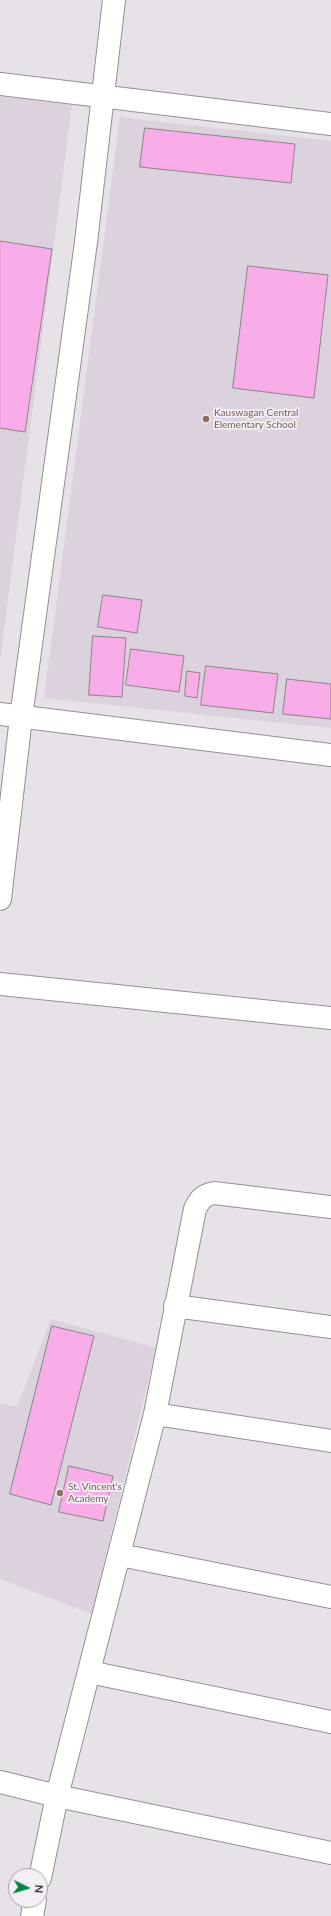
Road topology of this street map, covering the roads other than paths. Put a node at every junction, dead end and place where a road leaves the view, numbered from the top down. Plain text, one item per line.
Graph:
1 (114, 0) edge
2 (0, 84) edge
3 (102, 97) junction
4 (331, 124) edge
5 (0, 714) edge
6 (21, 717) junction
7 (331, 755) edge
8 (0, 899) edge
9 (0, 984) edge
10 (331, 1018) edge
11 (331, 1207) edge
12 (175, 1306) junction
13 (331, 1327) edge
14 (155, 1414) junction
15 (331, 1441) edge
16 (120, 1555) junction
17 (331, 1597) edge
18 (89, 1672) junction
19 (331, 1722) edge
20 (0, 1782) edge
21 (57, 1796) junction
22 (331, 1853) edge
23 (42, 1868) edge

1 - 3 street
2 - 3 street
3 - 4 street
3 - 6 street
5 - 6 street
6 - 7 street
6 - 8 street
9 - 10 street
11 - 12 street
12 - 13 street
12 - 14 street
14 - 15 street
14 - 16 street
16 - 17 street
16 - 18 street
18 - 19 street
18 - 21 street
20 - 21 street
21 - 22 street
21 - 23 street

